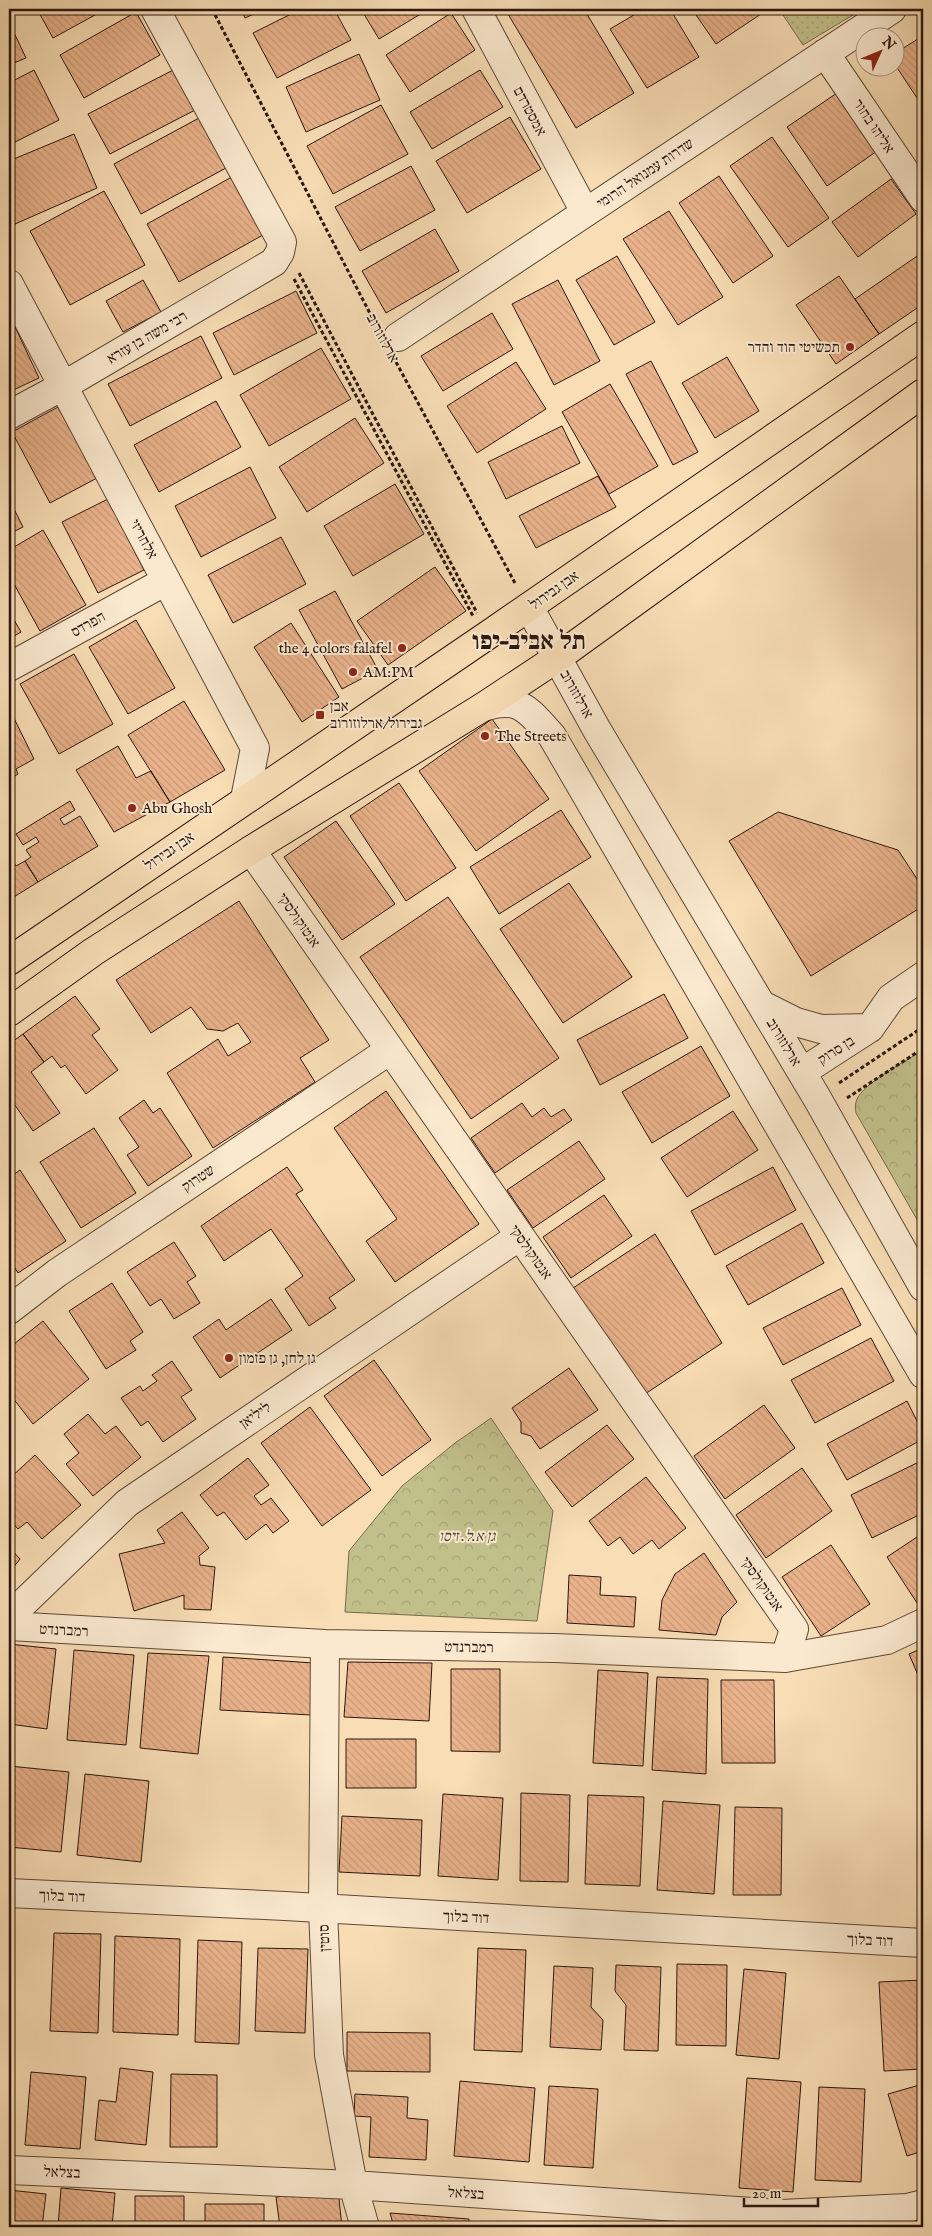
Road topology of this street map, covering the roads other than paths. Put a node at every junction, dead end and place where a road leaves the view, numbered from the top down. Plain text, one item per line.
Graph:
1 (155, 9) edge
2 (476, 9) edge
3 (892, 9) edge
4 (825, 53) junction
5 (923, 198) edge
6 (585, 212) junction
7 (9, 284) edge
8 (923, 335) edge
9 (389, 339) road end
10 (63, 386) junction
11 (923, 394) edge
12 (9, 415) edge
13 (166, 581) junction
14 (529, 608) junction
15 (557, 658) junction
16 (9, 667) edge
17 (483, 707) junction
18 (245, 799) junction
19 (251, 850) junction
20 (9, 961) edge
21 (923, 976) edge
22 (762, 1005) junction
23 (9, 1012) edge
24 (870, 1028) junction
25 (390, 1050) junction
26 (802, 1072) junction
27 (520, 1236) junction
28 (923, 1287) edge
29 (9, 1310) edge
30 (923, 1374) edge
31 (9, 1617) edge
32 (923, 1623) edge
33 (9, 1626) edge
34 (325, 1644) junction
35 (785, 1658) junction
36 (9, 1894) edge
37 (323, 1909) junction
38 (923, 1942) edge
39 (9, 2170) edge
40 (353, 2185) junction
41 (923, 2204) edge
42 (781, 2221) edge
43 (365, 2227) edge

1 - 10 street, רבי משה בן עזרא
2 - 6 street, אמסטרדם
3 - 4 street, שדרות עמנואל הרומי
4 - 5 street, אליהו בחור
4 - 6 street, שדרות עמנואל הרומי
6 - 9 street, שדרות עמנואל הרומי
7 - 10 street, אלחריזי
8 - 14 main road, אבן גבירול
10 - 12 street, רבי משה בן עזרא
10 - 13 street, אלחריזי
11 - 15 main road
13 - 16 street, הפרדס
13 - 18 street, אלחריזי
14 - 15 street, ארלוזורוב
14 - 18 main road, אבן גבירול
15 - 17 main road
15 - 22 street, ארלוזורוב
17 - 19 main road
17 - 30 street
18 - 20 main road, אבן גבירול
19 - 23 main road
19 - 25 street, אנטוקולסקי
21 - 24 street
22 - 24 street
22 - 26 street, ארלוזורוב
24 - 26 street, בן סרוק
25 - 27 street, אנטוקולסקי
25 - 29 street, שטרוק
26 - 28 street, ארלוזורוב
27 - 31 street, ליליאן
27 - 35 street, אנטוקולסקי
32 - 35 street, רמברנדט
33 - 34 street, רמברנדט
34 - 35 street, רמברנדט
34 - 37 street, סוטין
36 - 37 street, דוד בלוך
37 - 38 street, דוד בלוך
37 - 40 street, סוטין
39 - 40 street, בצלאל
40 - 42 street, בצלאל
40 - 43 street, סוטין
41 - 42 street, בצלאל

